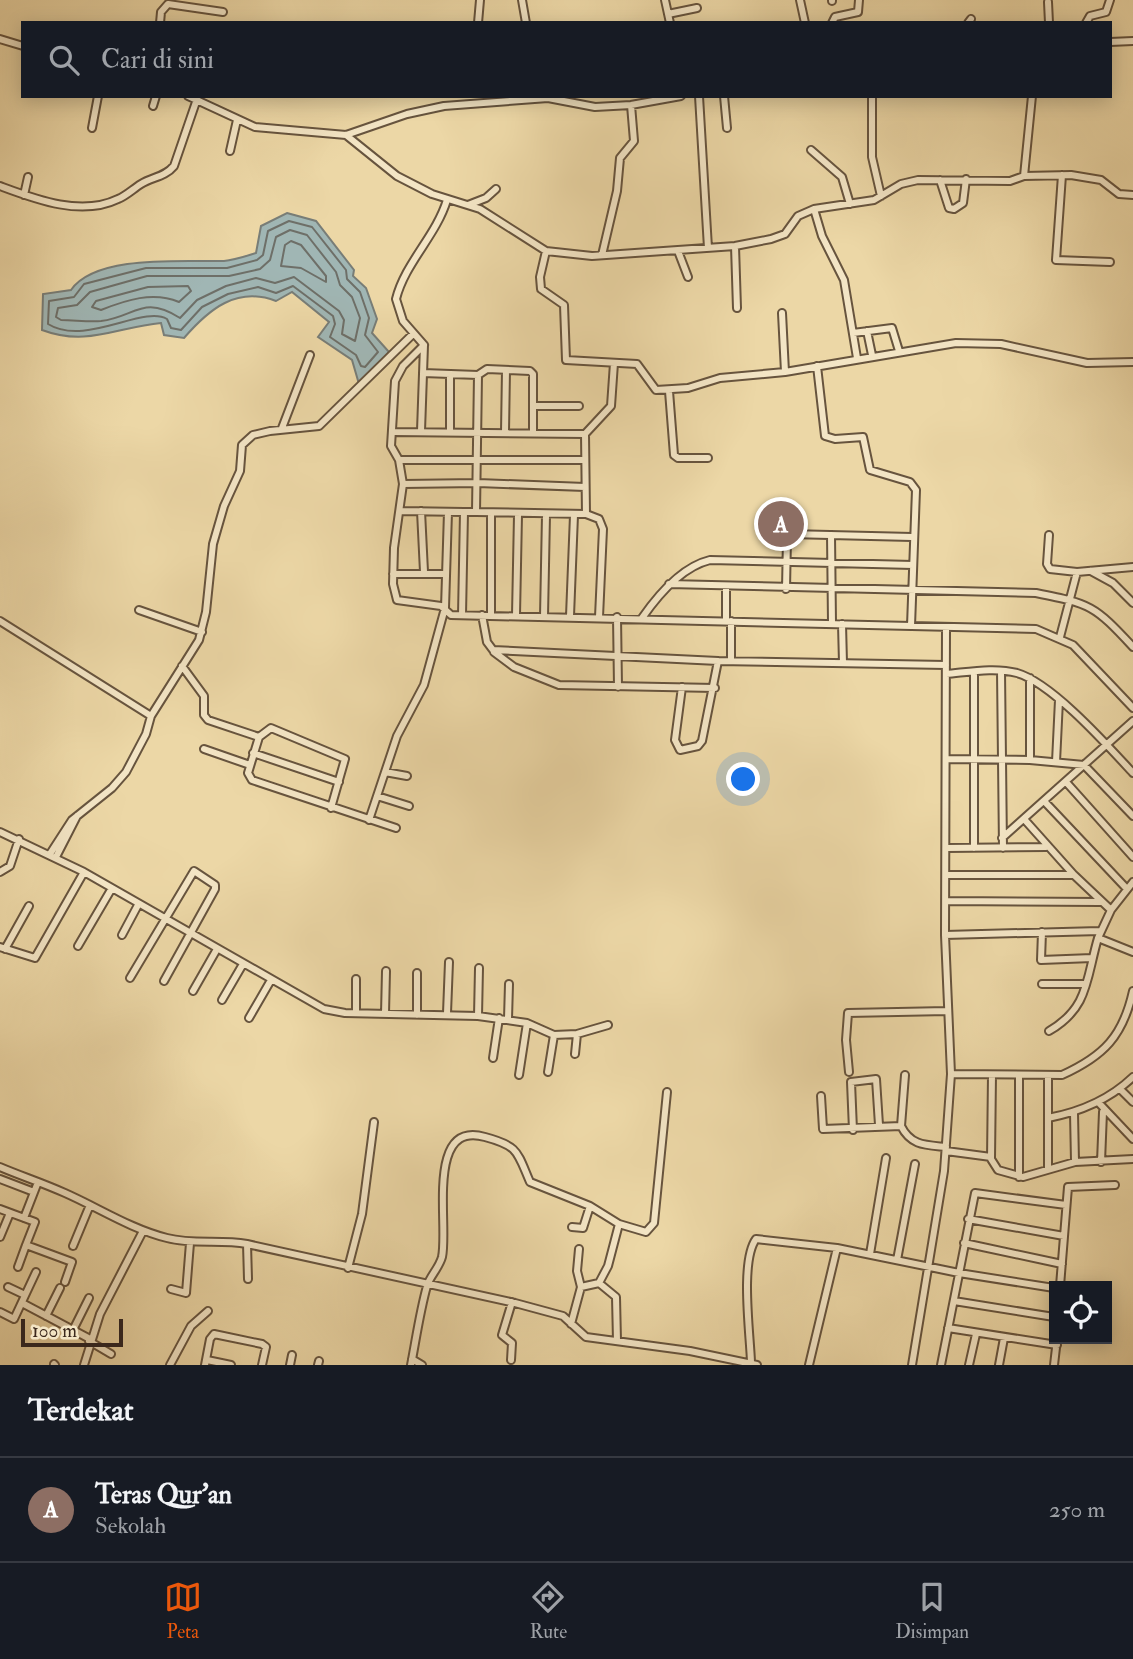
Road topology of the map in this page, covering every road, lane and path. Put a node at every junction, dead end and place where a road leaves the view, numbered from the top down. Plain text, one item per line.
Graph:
1 (480, 0) edge
2 (522, 0) edge
3 (665, 0) edge
4 (800, 0) edge
5 (859, 0) edge
6 (1110, 0) edge
7 (1048, 2) dead end
8 (697, 8) dead end
9 (223, 12) dead end
10 (668, 14) junction
11 (160, 21) edge
12 (478, 21) edge
13 (526, 21) edge
14 (670, 21) edge
15 (805, 21) edge
16 (833, 21) edge
17 (1049, 21) edge
18 (1087, 21) edge
19 (0, 39) edge
20 (1133, 41) edge
21 (1112, 42) edge
22 (21, 45) edge
23 (97, 98) edge
24 (155, 98) edge
25 (194, 98) edge
26 (525, 98) edge
27 (552, 98) edge
28 (670, 98) edge
29 (699, 98) edge
30 (724, 98) edge
31 (872, 98) edge
32 (1032, 98) edge
33 (197, 99) junction
34 (480, 100) edge
35 (631, 105) junction
36 (153, 106) dead end
37 (237, 120) junction
38 (92, 128) dead end
39 (727, 128) dead end
40 (346, 135) junction
41 (811, 150) dead end
42 (230, 151) dead end
43 (1062, 175) junction
44 (1024, 176) junction
45 (28, 177) dead end
46 (940, 180) junction
47 (966, 180) junction
48 (0, 186) edge
49 (496, 189) dead end
50 (24, 195) junction
51 (1133, 195) edge
52 (881, 196) junction
53 (447, 200) junction
54 (850, 204) junction
55 (468, 205) junction
56 (814, 209) junction
57 (735, 246) junction
58 (708, 248) junction
59 (546, 251) junction
60 (678, 251) junction
61 (602, 255) junction
62 (1110, 262) dead end
63 (688, 277) dead end
64 (737, 308) dead end
65 (782, 313) dead end
66 (867, 331) junction
67 (853, 333) junction
68 (413, 334) junction
69 (424, 345) junction
70 (899, 351) junction
71 (310, 355) dead end
72 (872, 355) junction
73 (857, 358) junction
74 (1133, 362) edge
75 (614, 363) junction
76 (817, 366) junction
77 (506, 370) junction
78 (785, 372) junction
79 (423, 373) junction
80 (450, 374) junction
81 (478, 374) junction
82 (669, 391) junction
83 (534, 406) junction
84 (579, 406) dead end
85 (282, 428) junction
86 (450, 430) junction
87 (421, 431) junction
88 (478, 431) junction
89 (395, 432) junction
90 (505, 432) junction
91 (533, 432) junction
92 (584, 434) junction
93 (478, 458) junction
94 (708, 458) dead end
95 (399, 460) junction
96 (584, 460) junction
97 (478, 483) junction
98 (403, 484) junction
99 (585, 487) junction
100 (401, 511) junction
101 (421, 511) junction
102 (448, 512) junction
103 (464, 512) junction
104 (477, 512) junction
105 (546, 514) junction
106 (586, 514) junction
107 (491, 515) junction
108 (518, 515) junction
109 (574, 515) junction
110 (831, 534) junction
111 (1049, 535) dead end
112 (912, 537) junction
113 (786, 561) junction
114 (832, 562) junction
115 (913, 565) junction
116 (1133, 567) edge
117 (1089, 570) junction
118 (424, 572) junction
119 (1077, 572) junction
120 (393, 573) junction
121 (446, 574) junction
122 (669, 584) junction
123 (726, 587) junction
124 (786, 589) junction
125 (833, 590) junction
126 (913, 592) junction
127 (1069, 601) junction
128 (1133, 603) edge
129 (445, 608) junction
130 (139, 610) dead end
131 (462, 615) junction
132 (482, 615) junction
133 (491, 615) junction
134 (516, 615) junction
135 (544, 616) junction
136 (570, 617) junction
137 (599, 617) junction
138 (617, 617) junction
139 (642, 618) junction
140 (728, 620) junction
141 (0, 621) edge
142 (832, 623) junction
143 (842, 624) junction
144 (911, 626) junction
145 (946, 627) junction
146 (202, 632) junction
147 (1060, 637) junction
148 (1133, 646) edge
149 (493, 650) junction
150 (619, 657) junction
151 (730, 660) junction
152 (718, 661) junction
153 (843, 663) junction
154 (183, 666) junction
155 (946, 666) junction
156 (974, 671) junction
157 (1001, 671) junction
158 (946, 674) junction
159 (1030, 678) junction
160 (618, 687) junction
161 (682, 687) junction
162 (715, 688) junction
163 (1059, 700) junction
164 (1133, 708) edge
165 (151, 716) junction
166 (1133, 721) edge
167 (258, 737) junction
168 (1108, 747) junction
169 (204, 749) dead end
170 (253, 753) junction
171 (946, 760) junction
172 (1001, 760) junction
173 (1030, 760) junction
174 (973, 761) junction
175 (1056, 762) junction
176 (250, 765) junction
177 (1084, 765) junction
178 (385, 772) junction
179 (1133, 773) edge
180 (407, 776) dead end
181 (339, 782) junction
182 (1066, 782) junction
183 (377, 796) junction
184 (1044, 800) junction
185 (409, 806) dead end
186 (331, 808) junction
187 (1133, 816) edge
188 (1024, 819) junction
189 (369, 820) junction
190 (396, 828) dead end
191 (0, 832) edge
192 (1002, 838) junction
193 (19, 839) junction
194 (1046, 847) junction
195 (947, 848) junction
196 (974, 848) junction
197 (1003, 848) junction
198 (53, 856) junction
199 (1133, 857) edge
200 (0, 872) edge
201 (84, 872) junction
202 (946, 875) junction
203 (1074, 876) junction
204 (1133, 882) edge
205 (112, 888) junction
206 (1126, 889) junction
207 (946, 901) junction
208 (1100, 902) junction
209 (138, 905) junction
210 (29, 906) dead end
211 (1111, 910) junction
212 (165, 920) junction
213 (1042, 932) junction
214 (190, 934) junction
215 (1099, 934) junction
216 (122, 935) dead end
217 (945, 935) junction
218 (78, 946) dead end
219 (3, 948) edge
220 (217, 949) junction
221 (1133, 952) edge
222 (1092, 958) junction
223 (449, 962) dead end
224 (243, 964) junction
225 (479, 968) dead end
226 (386, 971) dead end
227 (417, 973) dead end
228 (130, 978) dead end
229 (356, 979) dead end
230 (271, 980) junction
231 (164, 981) dead end
232 (509, 984) dead end
233 (1042, 984) dead end
234 (1085, 984) junction
235 (193, 991) dead end
236 (1133, 991) edge
237 (222, 1000) dead end
238 (947, 1011) junction
239 (356, 1013) junction
240 (447, 1013) junction
241 (385, 1014) junction
242 (417, 1015) junction
243 (478, 1016) junction
244 (249, 1018) dead end
245 (499, 1018) junction
246 (508, 1019) junction
247 (1130, 1020) edge
248 (527, 1023) junction
249 (608, 1025) dead end
250 (1049, 1031) dead end
251 (577, 1034) junction
252 (554, 1035) junction
253 (575, 1054) dead end
254 (493, 1058) dead end
255 (548, 1072) dead end
256 (849, 1072) dead end
257 (519, 1074) dead end
258 (951, 1074) junction
259 (905, 1075) dead end
260 (992, 1075) junction
261 (1019, 1075) junction
262 (1048, 1076) junction
263 (1133, 1077) edge
264 (1120, 1089) junction
265 (667, 1092) dead end
266 (821, 1096) dead end
267 (1098, 1102) junction
268 (1133, 1102) edge
269 (1103, 1111) junction
270 (1074, 1113) junction
271 (1048, 1118) junction
272 (374, 1122) dead end
273 (879, 1125) junction
274 (901, 1126) junction
275 (853, 1130) junction
276 (1133, 1139) edge
277 (946, 1151) junction
278 (991, 1157) junction
279 (886, 1158) dead end
280 (1133, 1159) edge
281 (1075, 1162) junction
282 (1101, 1162) junction
283 (915, 1164) dead end
284 (0, 1167) edge
285 (1048, 1168) junction
286 (1019, 1177) junction
287 (0, 1179) edge
288 (38, 1182) junction
289 (1115, 1185) dead end
290 (34, 1192) junction
291 (90, 1205) junction
292 (1066, 1205) junction
293 (590, 1206) junction
294 (0, 1209) edge
295 (10, 1213) junction
296 (24, 1218) junction
297 (968, 1219) junction
298 (619, 1224) junction
299 (572, 1227) dead end
300 (143, 1231) junction
301 (1064, 1236) junction
302 (0, 1237) edge
303 (190, 1243) junction
304 (964, 1243) junction
305 (247, 1244) junction
306 (26, 1245) junction
307 (73, 1246) dead end
308 (837, 1248) junction
309 (579, 1249) dead end
310 (870, 1254) junction
311 (897, 1260) junction
312 (1062, 1264) junction
313 (18, 1267) dead end
314 (928, 1267) junction
315 (348, 1268) junction
316 (36, 1272) dead end
317 (959, 1273) junction
318 (248, 1279) dead end
319 (1060, 1281) edge
320 (428, 1283) junction
321 (599, 1283) junction
322 (8, 1287) dead end
323 (581, 1287) junction
324 (1049, 1287) edge
325 (171, 1289) dead end
326 (25, 1295) junction
327 (89, 1298) dead end
328 (954, 1301) junction
329 (512, 1302) junction
330 (22, 1303) junction
331 (208, 1311) dead end
332 (0, 1312) edge
333 (47, 1316) junction
334 (1049, 1316) edge
335 (571, 1324) junction
336 (948, 1328) junction
337 (73, 1330) junction
338 (976, 1334) junction
339 (1004, 1338) junction
340 (90, 1340) junction
341 (617, 1341) junction
342 (1049, 1341) edge
343 (1057, 1344) edge
344 (111, 1354) dead end
345 (292, 1355) dead end
346 (511, 1360) dead end
347 (411, 1362) edge
348 (206, 1363) edge
349 (754, 1364) edge
350 (84, 1365) edge
351 (170, 1365) edge
352 (231, 1365) edge
353 (262, 1365) edge
354 (290, 1365) edge
355 (422, 1365) edge
356 (809, 1365) edge
357 (912, 1365) edge
358 (941, 1365) edge
359 (969, 1365) edge
360 (999, 1365) edge
361 (1054, 1365) edge

1 - 12 street
2 - 13 street
3 - 10 street
4 - 15 street
5 - 16 street
6 - 18 street
7 - 17 street
8 - 10 street
9 - 11 street
10 - 14 street
19 - 22 street
20 - 21 street
23 - 38 street
24 - 36 street
25 - 33 street
26 - 34 street
27 - 35 street
28 - 35 street
29 - 58 street
30 - 39 street
31 - 52 street
32 - 44 street
33 - 37 street
33 - 50 street
34 - 40 street
35 - 61 street
37 - 40 street
37 - 42 street
40 - 53 street
41 - 54 street
43 - 44 street
43 - 51 street
43 - 62 street
44 - 47 street
45 - 50 street
46 - 47 street
46 - 47 street
46 - 52 street
48 - 50 street
49 - 55 street
52 - 54 street
53 - 55 street
53 - 68 street
54 - 56 street
55 - 59 street
56 - 57 street
56 - 67 street
57 - 58 street
57 - 64 street
58 - 60 street
59 - 61 street
59 - 75 street
60 - 61 street
60 - 63 street
65 - 78 street
66 - 67 street
66 - 70 street
66 - 72 street
67 - 73 street
68 - 69 street
68 - 85 street
69 - 79 street
69 - 89 street
70 - 72 street
70 - 74 street
71 - 85 street
72 - 73 street
73 - 76 street
75 - 82 street
75 - 92 street
76 - 78 street
76 - 112 street
77 - 81 street
77 - 83 street
77 - 90 street
78 - 82 street
79 - 80 street
79 - 87 street
80 - 81 street
80 - 86 street
81 - 88 street
82 - 94 street
83 - 84 street
83 - 91 street
85 - 146 street
86 - 87 street
86 - 88 street
87 - 89 street
88 - 90 street
88 - 93 street
89 - 95 street
90 - 91 street
91 - 92 street
92 - 96 street
93 - 95 street
93 - 96 street
93 - 97 street
95 - 98 street
96 - 99 street
97 - 98 street
97 - 99 street
97 - 104 street
98 - 100 street
99 - 106 street
100 - 101 street
100 - 120 street
101 - 102 street
101 - 118 street
102 - 103 street
102 - 121 street
103 - 104 street
103 - 131 street
104 - 107 street
105 - 108 street
105 - 109 street
105 - 135 street
106 - 109 street
106 - 137 street
107 - 108 street
107 - 133 street
108 - 134 street
109 - 136 street
110 - 112 street
110 - 113 street
110 - 114 street
111 - 119 street
112 - 115 street
113 - 114 street
113 - 122 street
113 - 124 street
114 - 115 street
114 - 125 street
115 - 126 street
116 - 117 street
117 - 119 street
117 - 128 street
118 - 120 street
118 - 121 street
119 - 127 street
120 - 129 street
121 - 129 street
122 - 123 street
122 - 139 street
123 - 124 street
123 - 140 street
124 - 125 street
125 - 126 street
125 - 142 street
126 - 127 street
126 - 144 street
127 - 147 street
127 - 148 street
129 - 131 street
129 - 178 street
130 - 146 street
131 - 132 street
132 - 133 street
132 - 149 street
133 - 134 street
134 - 135 street
135 - 136 street
136 - 137 street
137 - 138 street
138 - 139 street
138 - 150 street
139 - 140 street
140 - 142 street
140 - 151 street
141 - 165 street
142 - 143 street
143 - 144 street
143 - 153 street
144 - 145 street
145 - 147 street
145 - 155 street
146 - 154 street
147 - 164 street
149 - 150 street
149 - 160 street
150 - 152 street
150 - 160 street
151 - 152 street
151 - 153 street
152 - 162 street
153 - 155 street
154 - 165 street
154 - 167 street
155 - 158 street
156 - 157 street
156 - 158 street
156 - 174 street
157 - 159 street
157 - 172 street
158 - 171 street
159 - 163 street
159 - 173 street
160 - 161 street
161 - 162 street
161 - 162 street
163 - 168 street
163 - 175 street
165 - 198 street
166 - 168 street
167 - 170 street
167 - 181 street
168 - 177 street
168 - 179 street
169 - 176 street
170 - 176 street
170 - 181 street
171 - 174 street
171 - 195 street
172 - 173 street
172 - 174 street
172 - 192 street
173 - 175 street
174 - 196 street
175 - 177 street
176 - 186 street
177 - 182 street
177 - 187 street
178 - 180 street
178 - 183 street
181 - 186 street
182 - 184 street
182 - 199 street
183 - 185 street
183 - 189 street
184 - 188 street
184 - 206 street
186 - 189 street
188 - 192 street
188 - 194 street
189 - 190 street
191 - 193 street
192 - 197 street
193 - 198 street
193 - 200 street
194 - 197 street
194 - 203 street
195 - 196 street
195 - 202 street
196 - 197 street
198 - 201 street
201 - 205 street
201 - 219 street
202 - 203 street
202 - 207 street
203 - 208 street
204 - 206 street
205 - 209 street
205 - 218 street
206 - 211 street
207 - 208 street
207 - 217 street
208 - 211 street
209 - 212 street
209 - 216 street
210 - 219 street
211 - 215 street
212 - 214 street
212 - 214 street
212 - 228 street
213 - 215 street
213 - 217 street
213 - 222 street
214 - 220 street
214 - 231 street
215 - 221 street
215 - 222 street
217 - 238 street
220 - 224 street
220 - 235 street
222 - 234 street
223 - 240 street
224 - 230 street
224 - 237 street
225 - 243 street
226 - 241 street
227 - 242 street
229 - 239 street
230 - 239 street
230 - 244 street
232 - 246 street
233 - 234 street
234 - 250 street
236 - 247 street
238 - 256 street
238 - 258 street
239 - 241 street
240 - 242 street
240 - 243 street
241 - 242 street
243 - 245 street
245 - 246 street
245 - 254 street
246 - 248 street
247 - 262 street
248 - 252 street
248 - 257 street
249 - 251 street
251 - 252 street
251 - 253 street
252 - 255 street
258 - 260 street
258 - 277 street
259 - 274 street
260 - 261 street
260 - 278 street
261 - 262 street
261 - 286 street
262 - 271 street
263 - 264 street
264 - 267 street
264 - 268 street
265 - 298 street
266 - 275 street
267 - 269 street
267 - 270 street
269 - 276 street
269 - 282 street
270 - 271 street
270 - 281 street
271 - 285 street
272 - 315 street
273 - 274 street
273 - 275 street
273 - 275 street
274 - 277 street
277 - 278 street
277 - 314 street
278 - 286 street
279 - 310 street
280 - 282 street
281 - 282 street
281 - 285 street
283 - 311 street
284 - 288 street
285 - 286 street
287 - 290 street
288 - 290 street
288 - 291 street
289 - 292 street
290 - 296 street
291 - 300 street
291 - 307 street
292 - 297 street
292 - 301 street
293 - 298 street
293 - 299 street
293 - 320 street
294 - 295 street
295 - 296 street
295 - 302 street
296 - 306 street
297 - 301 street
297 - 304 street
298 - 321 street
300 - 303 street
300 - 340 street
301 - 312 street
303 - 305 street
303 - 325 street
304 - 312 street
304 - 317 street
305 - 315 street
305 - 318 street
306 - 313 street
306 - 333 street
308 - 310 street
308 - 349 street
308 - 356 street
309 - 323 street
310 - 311 street
311 - 314 street
312 - 319 street
314 - 317 street
314 - 357 street
315 - 320 street
316 - 326 street
317 - 324 street
317 - 328 street
320 - 329 street
320 - 347 street
321 - 323 street
321 - 341 street
322 - 326 street
323 - 335 street
326 - 330 street
327 - 337 street
328 - 334 street
328 - 336 street
329 - 335 street
329 - 346 street
330 - 332 street
330 - 333 street
331 - 351 street
333 - 337 street
335 - 341 street
336 - 338 street
336 - 358 street
337 - 340 street
338 - 339 street
338 - 359 street
339 - 342 street
339 - 360 street
340 - 344 street
340 - 350 street
341 - 349 street
343 - 361 street
345 - 354 street
347 - 355 street
348 - 352 street
348 - 353 street

